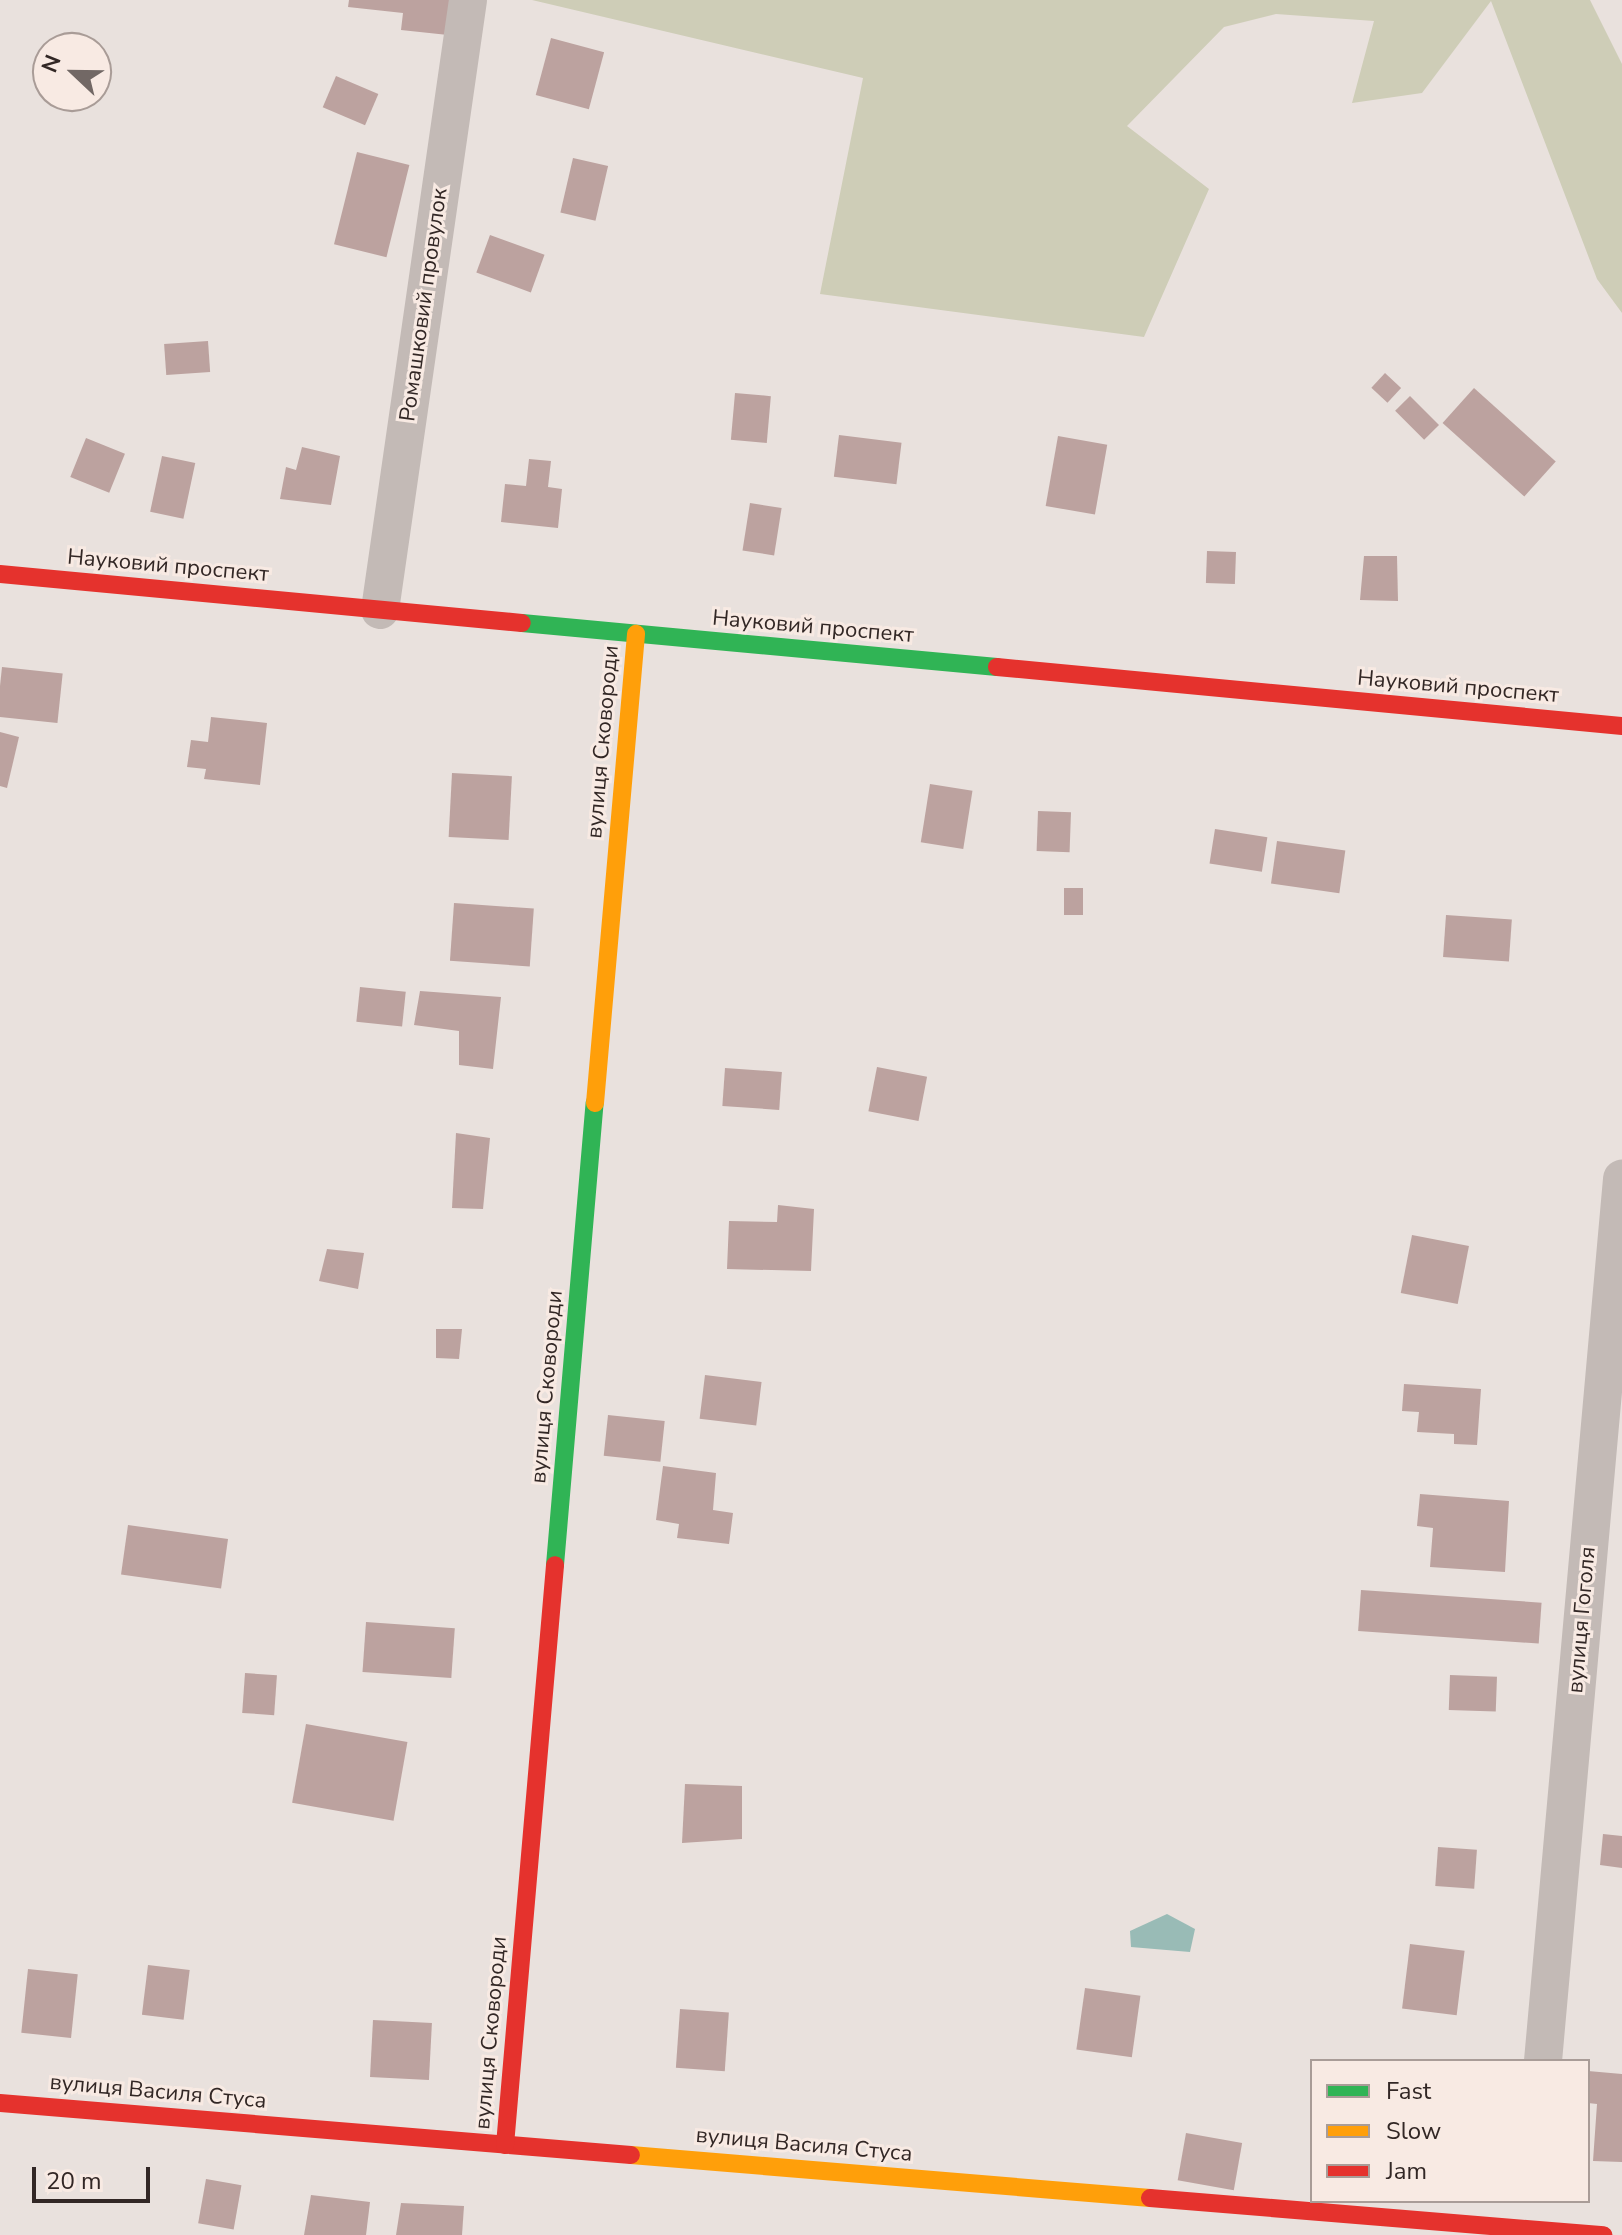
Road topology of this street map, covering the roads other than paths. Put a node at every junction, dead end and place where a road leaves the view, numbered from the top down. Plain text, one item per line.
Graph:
1 (468, 0) edge
2 (0, 574) edge
3 (380, 610) junction
4 (636, 634) junction
5 (1622, 726) edge
6 (1622, 1179) edge
7 (1543, 2059) edge
8 (0, 2103) edge
9 (505, 2145) junction
10 (1310, 2200) edge
11 (1353, 2203) edge
12 (1529, 2215) edge
13 (1603, 2235) edge

1 - 3 street, Ромашковий провулок
2 - 3 street, Науковий проспект
3 - 4 street, Науковий проспект
4 - 5 street, Науковий проспект
4 - 9 street, вулиця Сковороди
6 - 7 street, вулиця Гоголя
8 - 9 street, вулиця Василя Стуса
9 - 10 street, вулиця Василя Стуса
11 - 12 street, вулиця Василя Стуса
12 - 13 street, вулиця Василя Стуса

